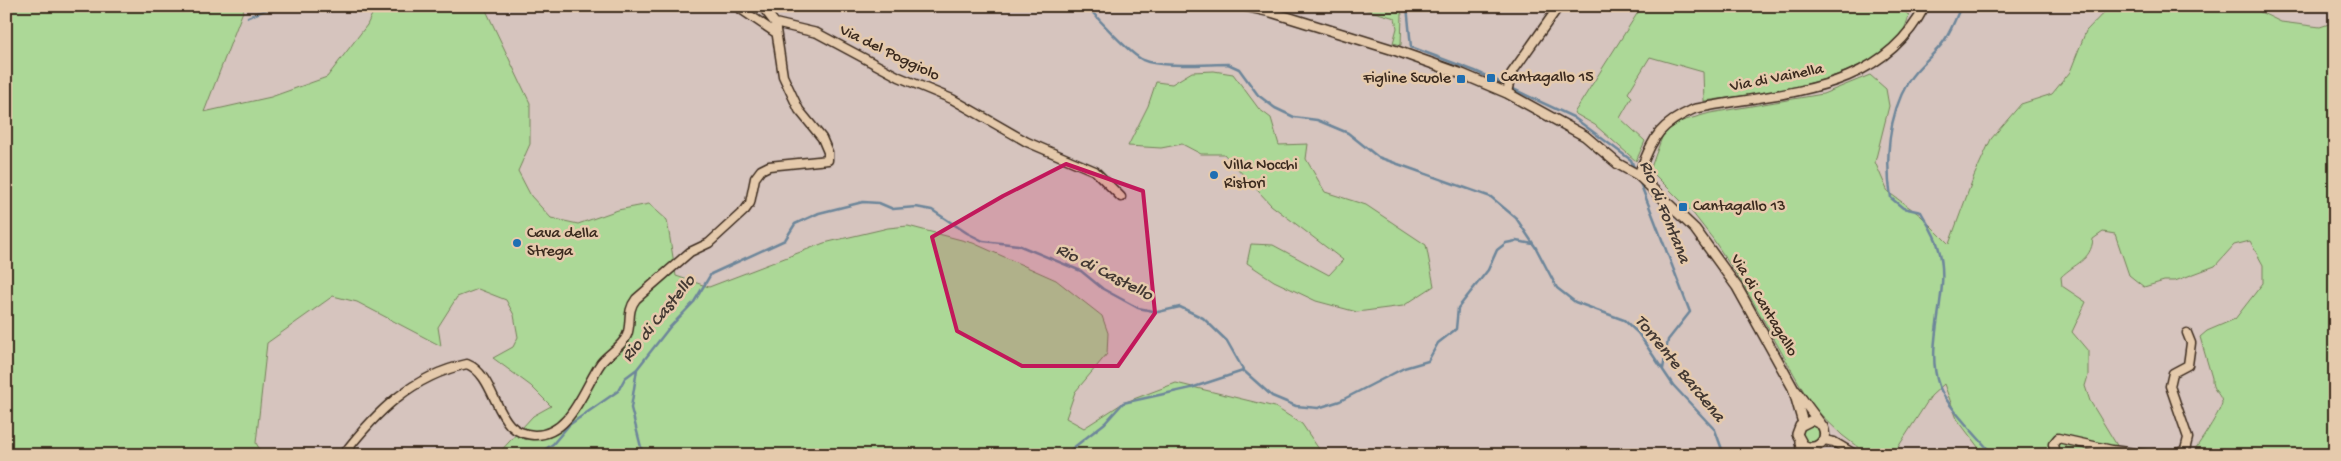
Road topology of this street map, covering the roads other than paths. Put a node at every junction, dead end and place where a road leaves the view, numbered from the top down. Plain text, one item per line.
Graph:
1 (736, 6) edge
2 (762, 6) edge
3 (1246, 6) edge
4 (1558, 6) edge
5 (1925, 6) edge
6 (774, 23) junction
7 (776, 33) junction
8 (1507, 92) junction
9 (1634, 173) junction
10 (1121, 197) dead end
11 (2187, 333) dead end
12 (1793, 388) junction
13 (1803, 423) junction
14 (1820, 424) junction
15 (1824, 440) junction
16 (1800, 442) junction
17 (1812, 451) edge
18 (343, 455) edge
19 (1802, 455) edge
20 (1856, 455) edge
21 (2055, 455) edge
22 (2151, 455) edge
23 (2158, 455) edge

1 - 7 street
2 - 6 street
3 - 8 street
4 - 8 street
5 - 9 street, Via di Vainella
6 - 7 street
6 - 10 street, Via del Poggiolo
7 - 18 street
8 - 9 street
9 - 12 street, Via di Cantagallo
11 - 23 street
12 - 13 street
12 - 14 street
13 - 14 street
13 - 16 street
14 - 15 street
15 - 17 street
15 - 20 street
16 - 17 street
16 - 19 street
21 - 22 street

